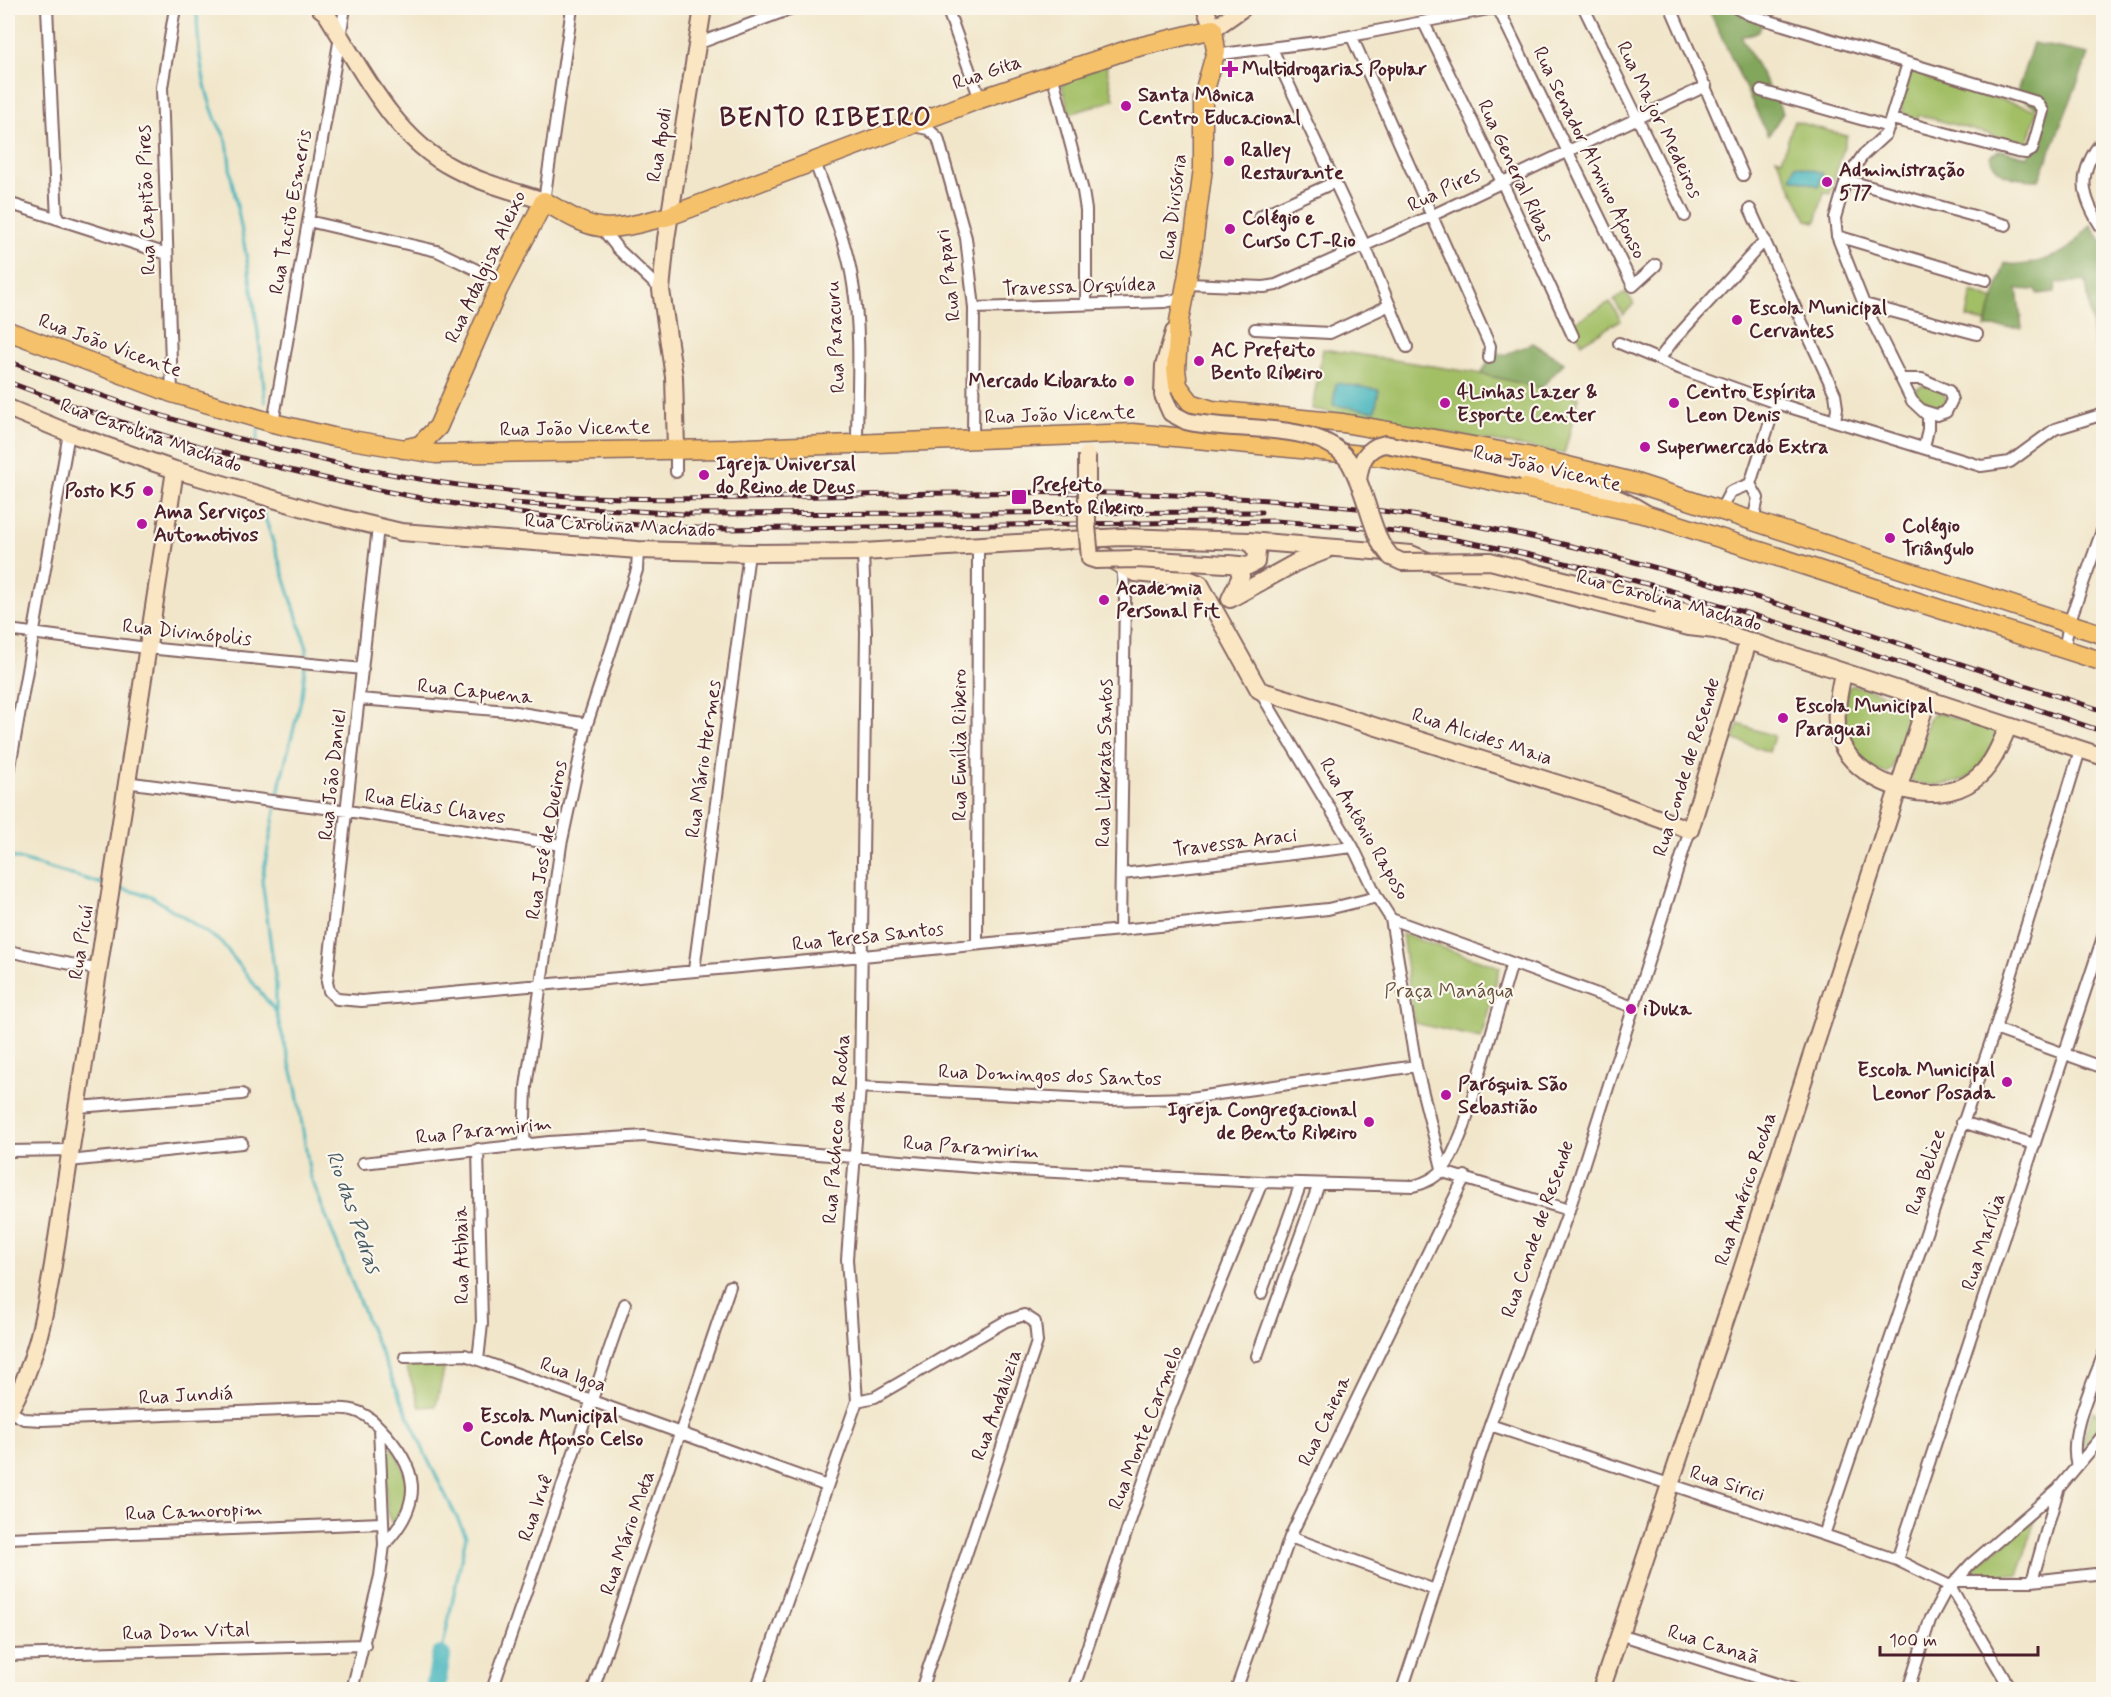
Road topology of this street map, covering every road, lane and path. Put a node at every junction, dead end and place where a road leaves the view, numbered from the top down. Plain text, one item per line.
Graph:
1 (47, 8) edge
2 (175, 8) edge
3 (320, 8) edge
4 (345, 8) edge
5 (572, 8) edge
6 (703, 8) edge
7 (793, 8) edge
8 (947, 8) edge
9 (1205, 8) edge
10 (1243, 8) edge
11 (1496, 8) edge
12 (1584, 8) edge
13 (1671, 8) edge
14 (1736, 8) edge
15 (1470, 10) edge
16 (1424, 23) junction
17 (1213, 29) junction
18 (340, 35) junction
19 (1352, 37) junction
20 (697, 44) junction
21 (1272, 49) junction
22 (1214, 55) junction
23 (1908, 63) junction
24 (1052, 74) junction
25 (1706, 86) junction
26 (1761, 91) dead end
27 (980, 99) junction
28 (1637, 117) junction
29 (1890, 123) junction
30 (911, 125) junction
31 (2103, 138) edge
32 (1567, 151) junction
33 (815, 162) junction
34 (1743, 175) dead end
35 (1846, 180) junction
36 (1335, 182) junction
37 (1502, 182) junction
38 (544, 201) junction
39 (8, 202) edge
40 (1750, 209) dead end
41 (1433, 215) junction
42 (669, 216) junction
43 (1260, 216) dead end
44 (1685, 216) dead end
45 (57, 219) junction
46 (308, 221) junction
47 (2006, 225) dead end
48 (603, 230) junction
49 (2103, 231) edge
50 (1837, 236) junction
51 (1765, 240) junction
52 (1365, 246) junction
53 (167, 254) junction
54 (1656, 265) dead end
55 (1986, 280) dead end
56 (502, 282) junction
57 (661, 290) junction
58 (1186, 291) junction
59 (1086, 303) junction
60 (1864, 304) junction
61 (1390, 305) junction
62 (974, 308) junction
63 (1255, 329) dead end
64 (8, 331) edge
65 (1977, 334) dead end
66 (1573, 336) dead end
67 (1619, 343) dead end
68 (1407, 347) dead end
69 (1489, 358) dead end
70 (1660, 358) junction
71 (1903, 379) junction
72 (172, 393) junction
73 (1172, 393) junction
74 (1776, 403) junction
75 (8, 408) edge
76 (1924, 411) junction
77 (1940, 414) junction
78 (2103, 414) edge
79 (1835, 421) junction
80 (273, 423) junction
81 (1928, 426) junction
82 (438, 427) junction
83 (69, 433) junction
84 (1088, 435) junction
85 (1440, 440) junction
86 (973, 441) junction
87 (857, 444) junction
88 (1924, 448) junction
89 (403, 449) junction
90 (676, 449) junction
91 (451, 454) junction
92 (1437, 467) junction
93 (175, 470) junction
94 (676, 472) dead end
95 (1359, 481) junction
96 (1750, 484) junction
97 (1720, 511) junction
98 (1648, 515) junction
99 (1753, 521) junction
100 (2103, 525) edge
101 (378, 527) junction
102 (1249, 541) junction
103 (1065, 542) junction
104 (978, 546) junction
105 (1337, 549) junction
106 (638, 550) junction
107 (863, 552) junction
108 (749, 553) junction
109 (1231, 565) junction
110 (1122, 566) junction
111 (1142, 575) junction
112 (1125, 597) junction
113 (1230, 599) junction
114 (2069, 623) junction
115 (1227, 629) junction
116 (8, 630) edge
117 (1715, 630) junction
118 (32, 632) junction
119 (2103, 635) edge
120 (1748, 642) junction
121 (147, 648) junction
122 (2064, 651) junction
123 (2103, 662) edge
124 (363, 669) junction
125 (1843, 673) junction
126 (1259, 690) junction
127 (359, 699) junction
128 (1927, 700) junction
129 (587, 724) junction
130 (2008, 727) junction
131 (2080, 750) junction
132 (2103, 757) edge
133 (8, 778) edge
134 (126, 782) junction
135 (1898, 787) junction
136 (348, 811) junction
137 (1690, 830) junction
138 (561, 845) junction
139 (1353, 847) junction
140 (1122, 874) junction
141 (1377, 897) junction
142 (1391, 919) junction
143 (1120, 929) junction
144 (2103, 934) edge
145 (977, 944) junction
146 (8, 951) edge
147 (863, 956) junction
148 (1512, 963) junction
149 (99, 970) junction
150 (694, 970) junction
151 (541, 983) junction
152 (362, 1000) joint
153 (1633, 1007) junction
154 (1995, 1029) junction
155 (2064, 1053) junction
156 (1416, 1066) junction
157 (2103, 1068) edge
158 (860, 1087) junction
159 (242, 1094) dead end
160 (78, 1107) junction
161 (1962, 1122) junction
162 (242, 1143) dead end
163 (524, 1144) junction
164 (2034, 1144) junction
165 (478, 1149) junction
166 (8, 1151) edge
167 (70, 1155) junction
168 (855, 1158) junction
169 (363, 1163) dead end
170 (1443, 1172) junction
171 (1465, 1176) junction
172 (1262, 1182) junction
173 (1301, 1183) junction
174 (1320, 1184) junction
175 (1569, 1210) junction
176 (730, 1286) dead end
177 (1261, 1294) dead end
178 (625, 1304) dead end
179 (2103, 1353) edge
180 (1257, 1356) dead end
181 (405, 1357) dead end
182 (478, 1360) junction
183 (593, 1401) junction
184 (857, 1401) junction
185 (9, 1407) edge
186 (1490, 1425) junction
187 (379, 1427) junction
188 (682, 1433) junction
189 (2103, 1434) edge
190 (2077, 1466) junction
191 (1669, 1484) junction
192 (827, 1486) junction
193 (2058, 1489) junction
194 (382, 1523) junction
195 (1824, 1535) junction
196 (1290, 1537) junction
197 (8, 1538) edge
198 (384, 1545) junction
199 (1897, 1560) junction
200 (2103, 1574) edge
201 (2032, 1581) junction
202 (1953, 1583) junction
203 (1435, 1590) junction
204 (1619, 1634) junction
205 (365, 1645) junction
206 (8, 1655) edge
207 (352, 1689) edge
208 (492, 1689) edge
209 (594, 1689) edge
210 (756, 1689) edge
211 (921, 1689) edge
212 (1073, 1689) edge
213 (1236, 1689) edge
214 (1402, 1689) edge
215 (1601, 1689) edge
216 (1796, 1689) edge
217 (1908, 1689) edge
218 (2011, 1689) edge

1 - 45 street
2 - 53 street, Rua Capitão Pires
3 - 18 main road
4 - 18 street, Rua Tacito Esmeris
5 - 38 street, Rua Adalgisa Aleixo
6 - 20 main road, Rua Apodi
7 - 20 street
8 - 27 street
9 - 17 main road
10 - 17 main road
11 - 15 street
11 - 32 street, Rua Senador Almino Afonso
12 - 28 street, Rua Major Medeiros
13 - 25 street
14 - 23 street
15 - 16 street
16 - 19 street
16 - 37 street, Rua General Ribas
17 - 22 main road, Rua Divisória
17 - 24 main road, Rua Gita
18 - 38 main road
18 - 46 street, Rua Tacito Esmeris
19 - 21 street
19 - 41 street
20 - 42 main road, Rua Apodi
21 - 22 street
21 - 36 street
22 - 58 main road, Rua Divisória
23 - 29 street
23 - 29 street
24 - 27 main road, Rua Gita
24 - 59 street
25 - 28 street, Rua Pires
25 - 34 street
26 - 29 street
27 - 30 main road, Rua Gita
28 - 32 street, Rua Pires
28 - 44 street, Rua Major Medeiros
29 - 35 street
30 - 33 main road, Rua Gita
30 - 62 street, Rua Papari
31 - 49 street
32 - 37 street, Rua Pires
32 - 54 street, Rua Senador Almino Afonso
33 - 42 main road, Rua Gita
33 - 87 street, Rua Paracuru
35 - 47 street
35 - 50 street
36 - 43 street
36 - 52 street
37 - 41 street, Rua Pires
37 - 66 street, Rua General Ribas
38 - 48 main road
38 - 56 main road, Rua Adalgisa Aleixo
39 - 45 street
40 - 51 street
41 - 52 street, Rua Pires
41 - 69 street
42 - 48 main road, Rua Gita
42 - 57 main road, Rua Apodi
45 - 53 street
46 - 56 street
46 - 80 street, Rua Tacito Esmeris
48 - 57 street
50 - 55 street
50 - 60 street
51 - 70 street
51 - 79 street
52 - 58 street, Rua Pires
52 - 61 street
53 - 72 street, Rua Capitão Pires
56 - 82 main road, Rua Adalgisa Aleixo
57 - 90 main road, Rua Apodi
58 - 59 street, Travessa Orquídea
58 - 73 main road, Rua Divisória
59 - 62 street, Travessa Orquídea
60 - 65 street
60 - 71 street
61 - 63 street
61 - 68 street
62 - 86 street, Rua Papari
64 - 72 main road, Rua João Vicente
67 - 70 street
70 - 74 street
71 - 76 street
71 - 77 street
72 - 80 main road, Rua João Vicente
73 - 85 main road, Rua João Vicente
73 - 95 main road, bridge
74 - 79 street
74 - 96 street
75 - 83 main road, Rua Carolina Machado
76 - 77 street
76 - 81 street
77 - 81 street
78 - 88 street
79 - 88 street
80 - 89 main road, Rua João Vicente
81 - 88 street
82 - 89 main road, Rua Adalgisa Aleixo
82 - 91 main road
83 - 93 main road, Rua Carolina Machado
83 - 118 street
84 - 86 main road, Rua João Vicente
84 - 92 main road, Rua João Vicente
84 - 109 main road, bridge
85 - 92 main road
85 - 97 main road, Rua João Vicente
86 - 87 main road, Rua João Vicente
87 - 90 main road, Rua João Vicente
89 - 91 main road, Rua João Vicente
90 - 91 main road, Rua João Vicente
90 - 94 street
92 - 98 main road, Rua João Vicente
93 - 101 main road, Rua Carolina Machado
93 - 121 main road, Rua Picuí
95 - 98 main road, bridge
95 - 117 main road, bridge
96 - 97 street
96 - 99 street
97 - 99 main road, Rua João Vicente
98 - 122 main road, Rua João Vicente
99 - 114 main road, Rua João Vicente
100 - 114 street
101 - 106 main road, Rua Carolina Machado
101 - 124 street, Rua João Daniel
102 - 103 main road, Rua Carolina Machado
102 - 105 main road, Rua Carolina Machado
102 - 109 main road
103 - 104 main road, Rua Carolina Machado
103 - 110 main road, Rua Antônio Raposo
104 - 107 main road, Rua Carolina Machado
104 - 145 street, Rua Emília Ribeiro
105 - 113 main road
105 - 117 main road, Rua Carolina Machado
106 - 108 main road, Rua Carolina Machado
106 - 129 street, Rua José de Queiros
107 - 108 main road, Rua Carolina Machado
107 - 147 street, Rua Pacheco da Rocha
108 - 150 street, Rua Mário Hermes
109 - 113 main road
110 - 111 main road, Rua Antônio Raposo
110 - 112 street, Rua Liberata Santos
111 - 112 street
111 - 115 main road, Rua Antônio Raposo
112 - 140 street, Rua Liberata Santos
113 - 115 main road
114 - 119 main road, Rua João Vicente
114 - 122 street
115 - 126 main road, Rua Antônio Raposo
116 - 118 street, Rua Divinópolis
117 - 120 main road, Rua Carolina Machado
118 - 121 street, Rua Divinópolis
118 - 133 street
120 - 125 main road, Rua Carolina Machado
120 - 137 main road, Rua Conde de Resende
121 - 124 street, Rua Divinópolis
121 - 134 main road, Rua Picuí
122 - 123 main road, Rua João Vicente
124 - 127 street, Rua João Daniel
125 - 128 main road, Rua Carolina Machado
125 - 135 main road
126 - 137 main road, Rua Alcides Maia
126 - 139 street, Rua Antônio Raposo
127 - 129 street, Rua Capuena
127 - 136 street, Rua João Daniel
128 - 130 main road, Rua Carolina Machado
128 - 135 main road, Rua Américo Rocha
129 - 138 street, Rua José de Queiros
130 - 131 main road, Rua Carolina Machado
130 - 135 main road
131 - 132 main road, Rua Carolina Machado
131 - 154 street, Rua Belize
134 - 136 street, Rua Elias Chaves
134 - 149 main road, Rua Picuí
135 - 191 main road, Rua Américo Rocha
136 - 138 street, Rua Elias Chaves
136 - 152 street, Rua João Daniel
137 - 153 street, Rua Conde de Resende
138 - 151 street, Rua José de Queiros
139 - 140 street, Travessa Araci
139 - 141 street, Rua Antônio Raposo
140 - 143 street, Rua Liberata Santos
141 - 142 street, Rua Antônio Raposo
141 - 143 street, Rua Teresa Santos
142 - 148 street, Rua Antônio Raposo
142 - 156 street
143 - 145 street, Rua Teresa Santos
144 - 155 street, Rua Marília
145 - 147 street, Rua Teresa Santos
146 - 149 street
147 - 150 street, Rua Teresa Santos
147 - 158 street, Rua Pacheco da Rocha
148 - 153 street, Rua Antônio Raposo
148 - 170 street
149 - 160 main road, Rua Picuí
150 - 151 street, Rua Teresa Santos
151 - 152 street, Rua Teresa Santos
151 - 163 street, Rua José de Queiros
153 - 175 street, Rua Conde de Resende
154 - 155 street
154 - 161 street, Rua Belize
155 - 157 street
155 - 164 street, Rua Marília
156 - 158 street, Rua Domingos dos Santos
156 - 170 street
158 - 168 street, Rua Pacheco da Rocha
159 - 160 street
160 - 167 main road, Rua Picuí
161 - 164 street
161 - 195 street, Rua Belize
162 - 167 street
163 - 165 street, Rua Paramirim
163 - 168 street, Rua Paramirim
164 - 199 street, Rua Marília
165 - 169 street, Rua Paramirim
165 - 182 street, Rua Atibaia
166 - 167 street
167 - 185 main road, Rua Picuí
168 - 172 street, Rua Paramirim
168 - 184 street, Rua Pacheco da Rocha
170 - 171 street
170 - 174 street, Rua Paramirim
171 - 175 street
171 - 196 street, Rua Caiena
172 - 173 street, Rua Paramirim
172 - 212 street, Rua Monte Carmelo
173 - 174 street, Rua Paramirim
173 - 177 street
174 - 180 street
175 - 186 street, Rua Conde de Resende
176 - 188 street, Rua Mário Mota
178 - 183 street, Rua Iruê
179 - 190 street
181 - 182 street, Rua Igoa
182 - 183 street, Rua Igoa
183 - 188 street, Rua Igoa
183 - 208 street, Rua Iruê
184 - 192 street, Rua Pacheco da Rocha
184 - 211 street, Rua Andaluzia
185 - 187 street, Rua Jundiá
186 - 191 street, Rua Sirici
186 - 203 street, Rua Conde de Resende
187 - 194 street
187 - 198 street
188 - 192 street, Rua Igoa
188 - 209 street, Rua Mário Mota
189 - 190 street
190 - 193 street
191 - 195 street, Rua Sirici
191 - 204 main road, Rua Américo Rocha
192 - 210 street, Rua Pacheco da Rocha
193 - 201 street
193 - 202 street
194 - 197 street, Rua Camoropim
194 - 198 street
195 - 199 street, Rua Sirici
196 - 203 street
196 - 213 street, Rua Caiena
198 - 205 street
199 - 202 street, Rua Sirici
200 - 201 street
201 - 202 street
202 - 217 street
202 - 218 street
203 - 214 street, Rua Conde de Resende
204 - 215 main road, Rua Américo Rocha
204 - 216 street, Rua Canaã
205 - 206 street, Rua Dom Vital
205 - 207 street

